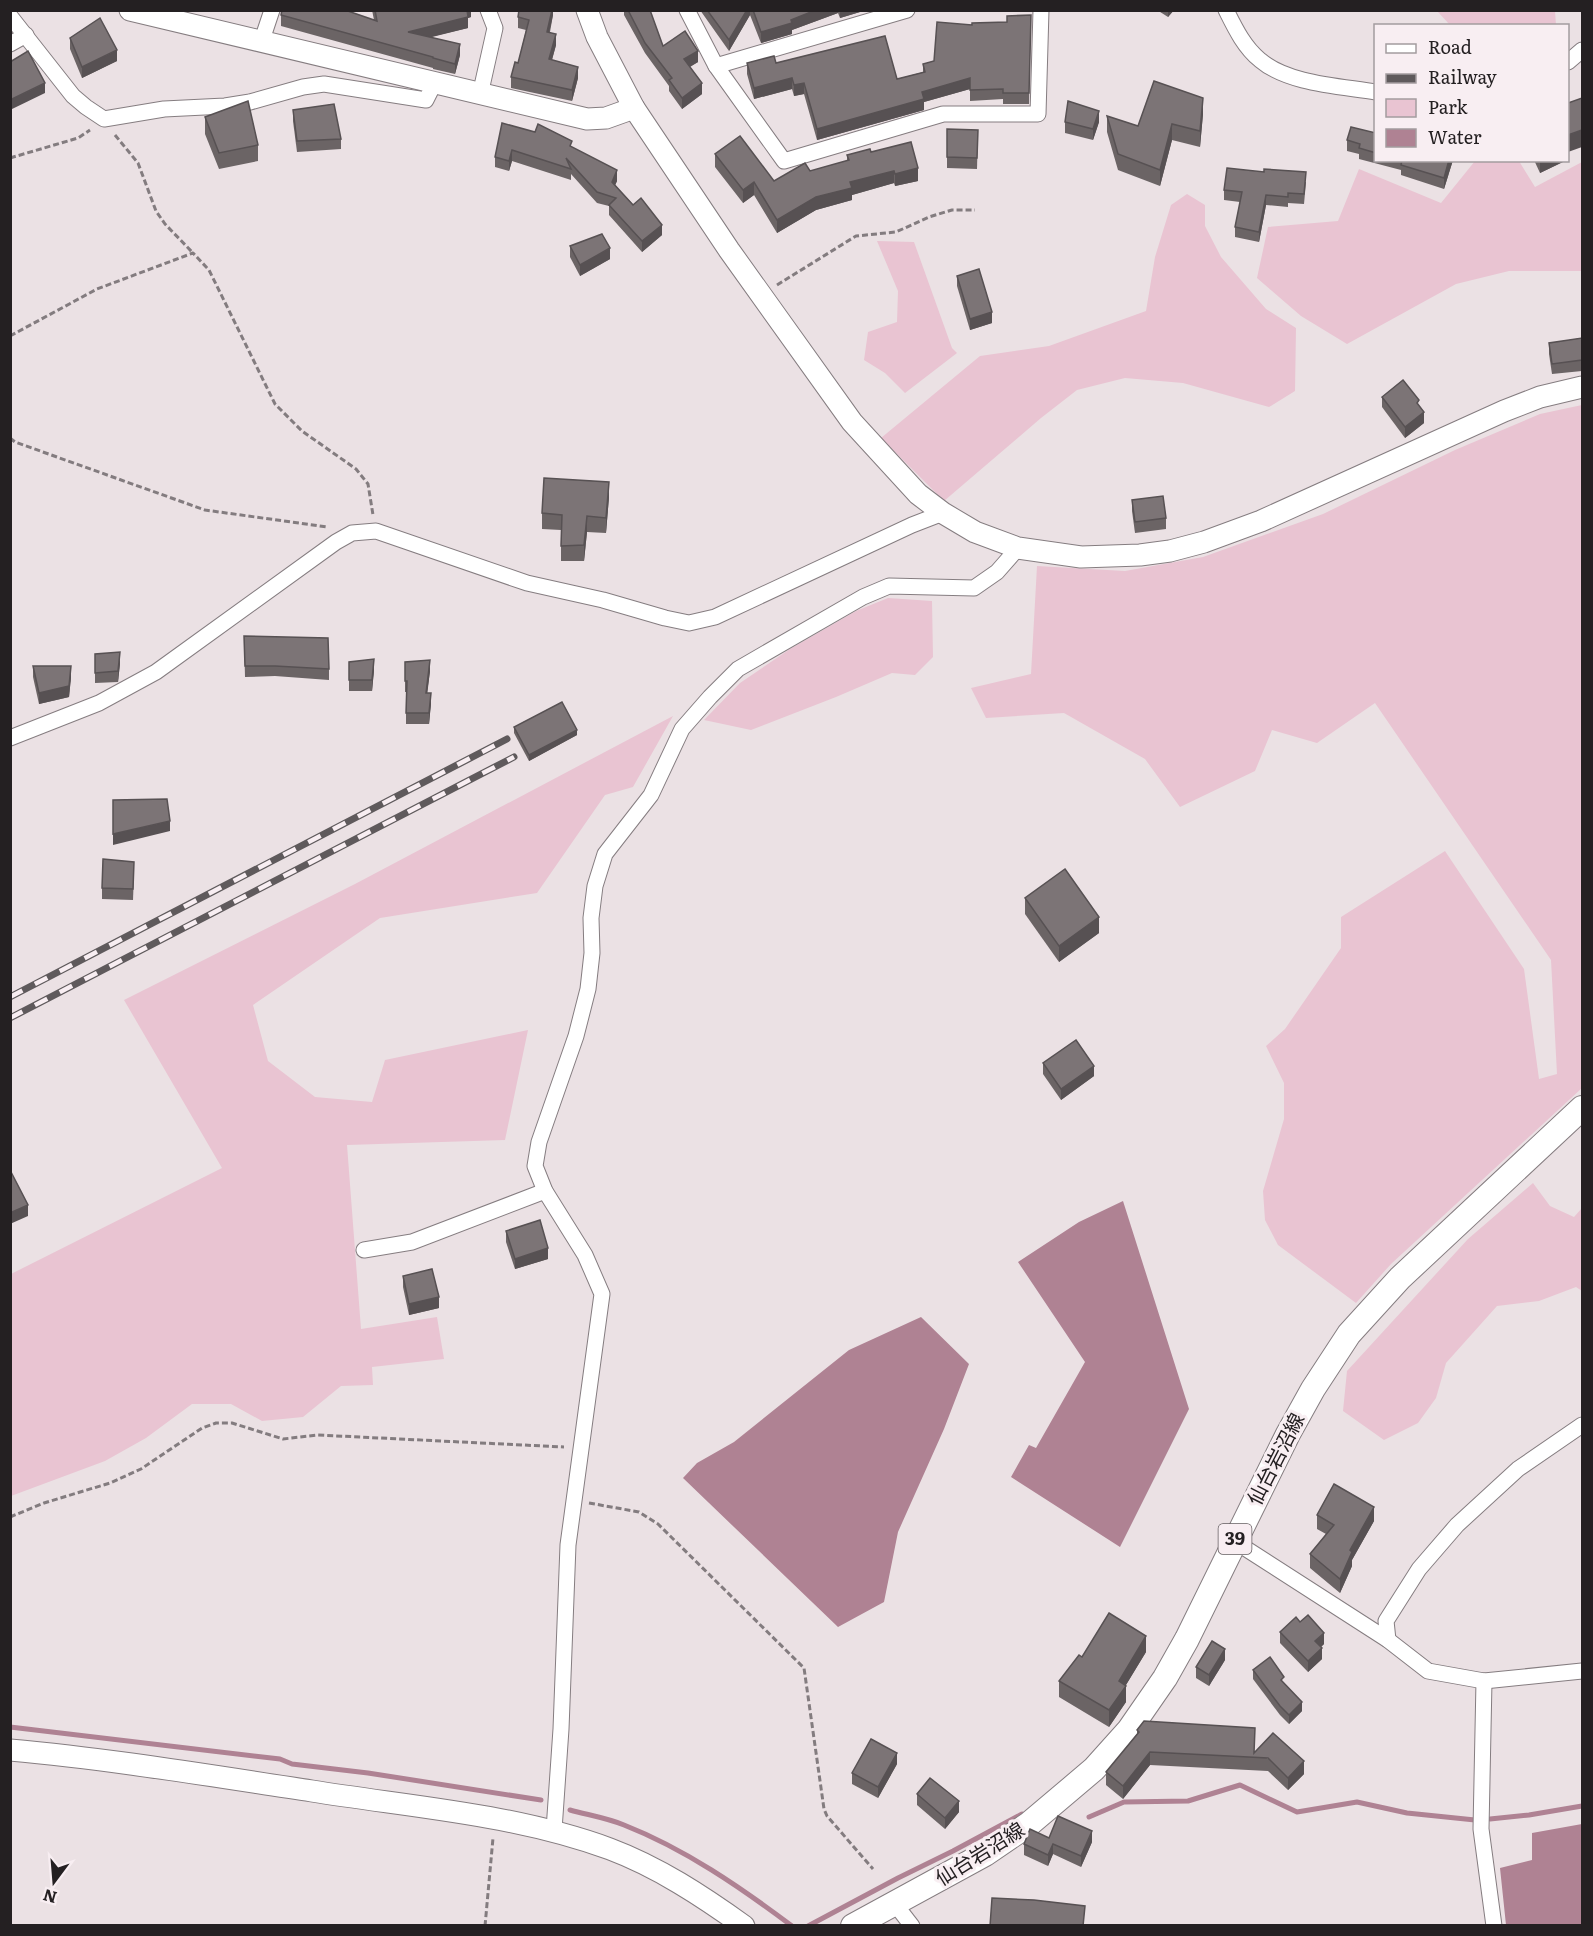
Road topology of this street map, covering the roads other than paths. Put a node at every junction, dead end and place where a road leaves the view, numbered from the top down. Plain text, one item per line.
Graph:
1 (130, 10) edge
2 (272, 10) edge
3 (488, 10) edge
4 (586, 10) edge
5 (687, 10) edge
6 (907, 10) edge
7 (1041, 10) edge
8 (1226, 10) edge
9 (10, 16) edge
10 (26, 35) junction
11 (261, 43) junction
12 (10, 44) edge
13 (1582, 50) edge
14 (1569, 61) edge
15 (716, 66) junction
16 (434, 84) junction
17 (1374, 92) edge
18 (480, 95) junction
19 (634, 108) junction
20 (1582, 387) edge
21 (943, 513) junction
22 (1018, 548) junction
23 (10, 738) edge
24 (1582, 1108) edge
25 (545, 1191) junction
26 (364, 1250) dead end
27 (1582, 1425) edge
28 (1234, 1541) junction
29 (1388, 1640) junction
30 (1582, 1671) edge
31 (1484, 1681) junction
32 (10, 1750) edge
33 (554, 1830) junction
34 (895, 1904) junction
35 (744, 1926) edge
36 (853, 1926) edge
37 (912, 1926) edge
38 (1494, 1926) edge

1 - 11 street
2 - 11 street
3 - 18 street
4 - 19 street
5 - 15 street
6 - 15 street
7 - 15 street
8 - 17 street
9 - 10 street
10 - 12 street
10 - 16 street
11 - 16 street
13 - 14 street
16 - 18 street
18 - 19 street
19 - 21 street
20 - 22 street
21 - 22 street
21 - 23 street
22 - 25 street
24 - 28 main road, 仙台岩沼線 / 39
25 - 26 street
25 - 33 street
27 - 29 street
28 - 29 street
28 - 34 main road, 仙台岩沼線 / 39
29 - 31 street
30 - 31 street
31 - 38 street
32 - 33 street
33 - 35 street
34 - 36 main road, 仙台岩沼線 / 39
34 - 37 street

